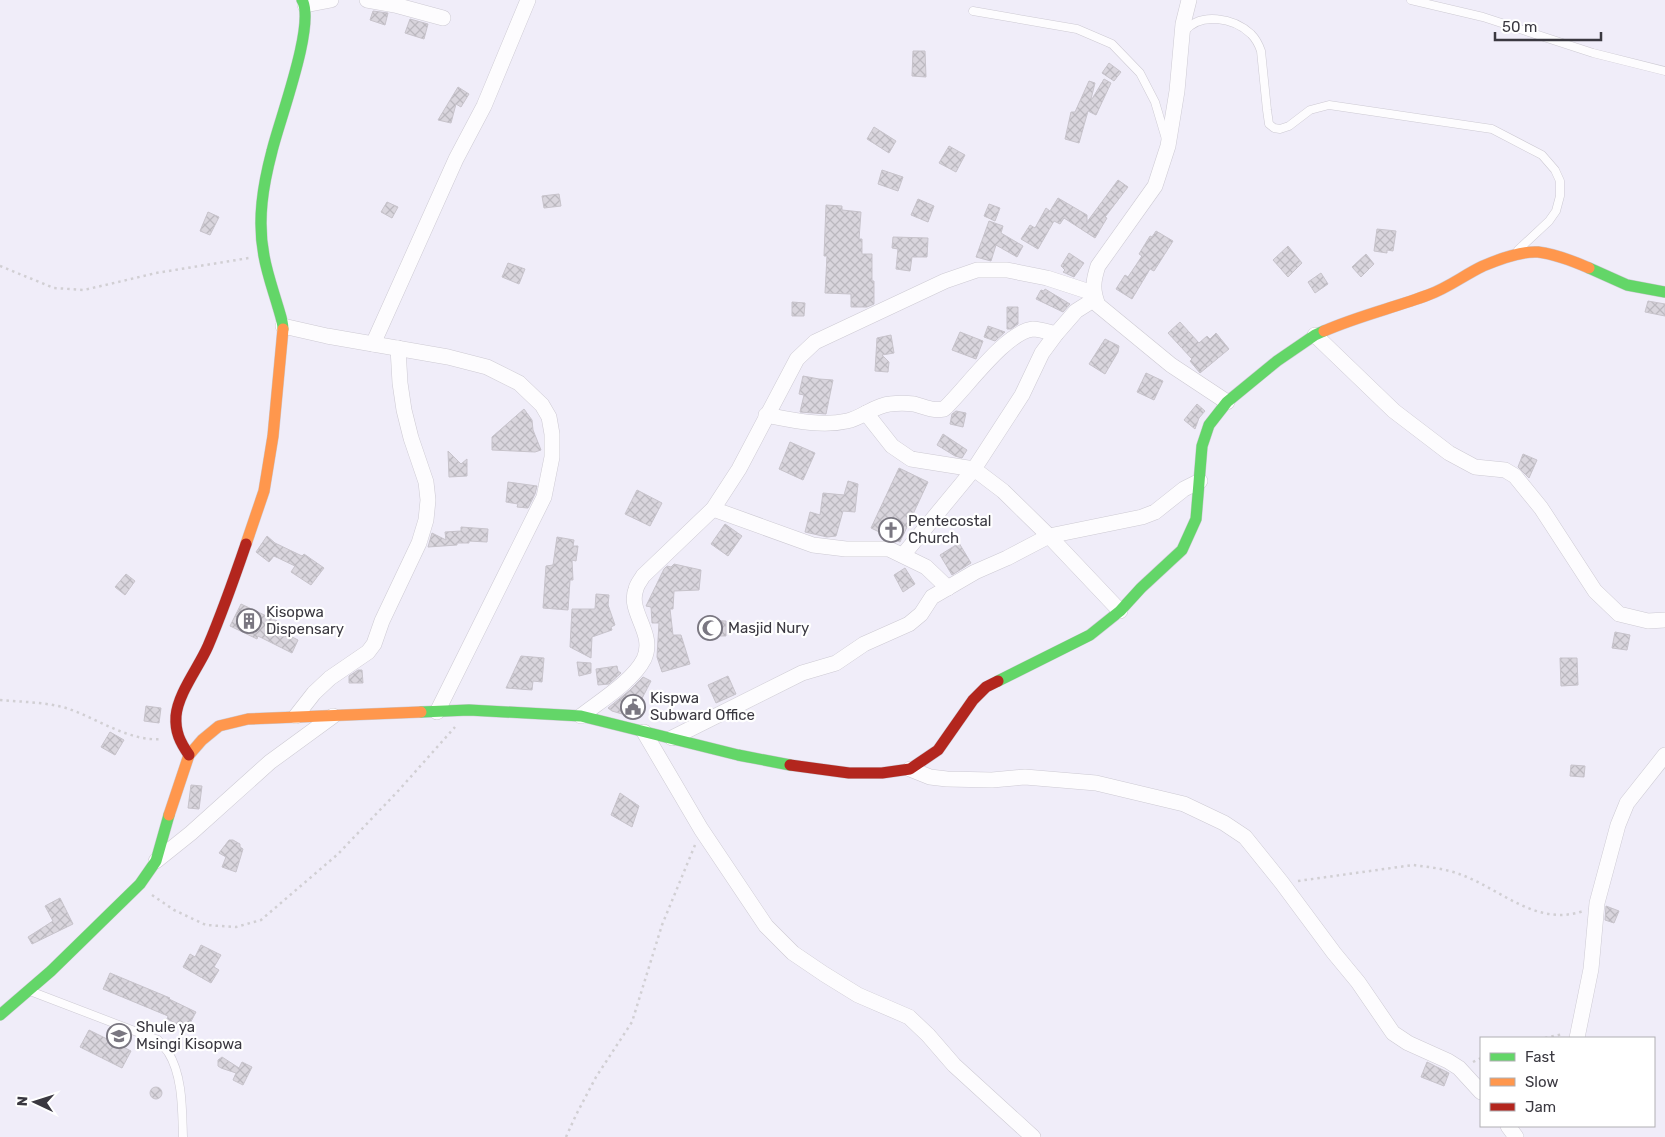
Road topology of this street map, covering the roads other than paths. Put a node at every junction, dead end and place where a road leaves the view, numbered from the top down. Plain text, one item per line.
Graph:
1 (331, 0) edge
2 (366, 0) edge
3 (528, 0) edge
4 (1189, 0) edge
5 (1411, 0) edge
6 (303, 3) edge
7 (973, 11) dead end
8 (443, 18) dead end
9 (1181, 36) junction
10 (1665, 71) edge
11 (1168, 146) junction
12 (1511, 256) junction
13 (1665, 292) edge
14 (1094, 296) junction
15 (283, 326) junction
16 (1056, 334) junction
17 (1316, 335) junction
18 (373, 344) junction
19 (398, 348) junction
20 (1227, 402) junction
21 (866, 413) junction
22 (766, 415) junction
23 (974, 469) junction
24 (1200, 481) junction
25 (713, 509) junction
26 (1049, 536) junction
27 (903, 555) junction
28 (948, 588) junction
29 (1120, 611) junction
30 (1665, 620) edge
31 (437, 712) junction
32 (296, 716) junction
33 (333, 716) junction
34 (581, 716) junction
35 (644, 732) junction
36 (672, 738) junction
37 (189, 755) junction
38 (1665, 755) edge
39 (910, 769) junction
40 (156, 861) junction
41 (30, 991) junction
42 (0, 1015) edge
43 (1577, 1037) edge
44 (1480, 1091) edge
45 (183, 1137) edge
46 (1033, 1137) edge

1 - 6 street
2 - 8 street
3 - 18 street
4 - 9 street
5 - 10 lane
6 - 15 street
7 - 11 lane
9 - 11 street
9 - 12 lane
11 - 14 street
12 - 13 street
12 - 17 street
14 - 16 street
14 - 20 street
14 - 22 street
15 - 18 street
15 - 37 street
16 - 21 street
16 - 23 street
17 - 20 street
17 - 30 street
18 - 19 street
19 - 31 street
19 - 32 street
20 - 24 street
21 - 22 street
21 - 23 street
22 - 25 street
23 - 26 street
23 - 27 street
24 - 26 street
24 - 29 street
25 - 27 street
25 - 34 street
26 - 28 street
26 - 29 street
27 - 28 street
28 - 36 street
29 - 39 street
31 - 33 street
31 - 34 street
32 - 33 street
32 - 37 street
33 - 40 street
34 - 35 street
35 - 36 street
35 - 46 street
36 - 39 street
37 - 40 street
38 - 43 street
39 - 44 street
40 - 41 street
41 - 42 street
41 - 45 lane

